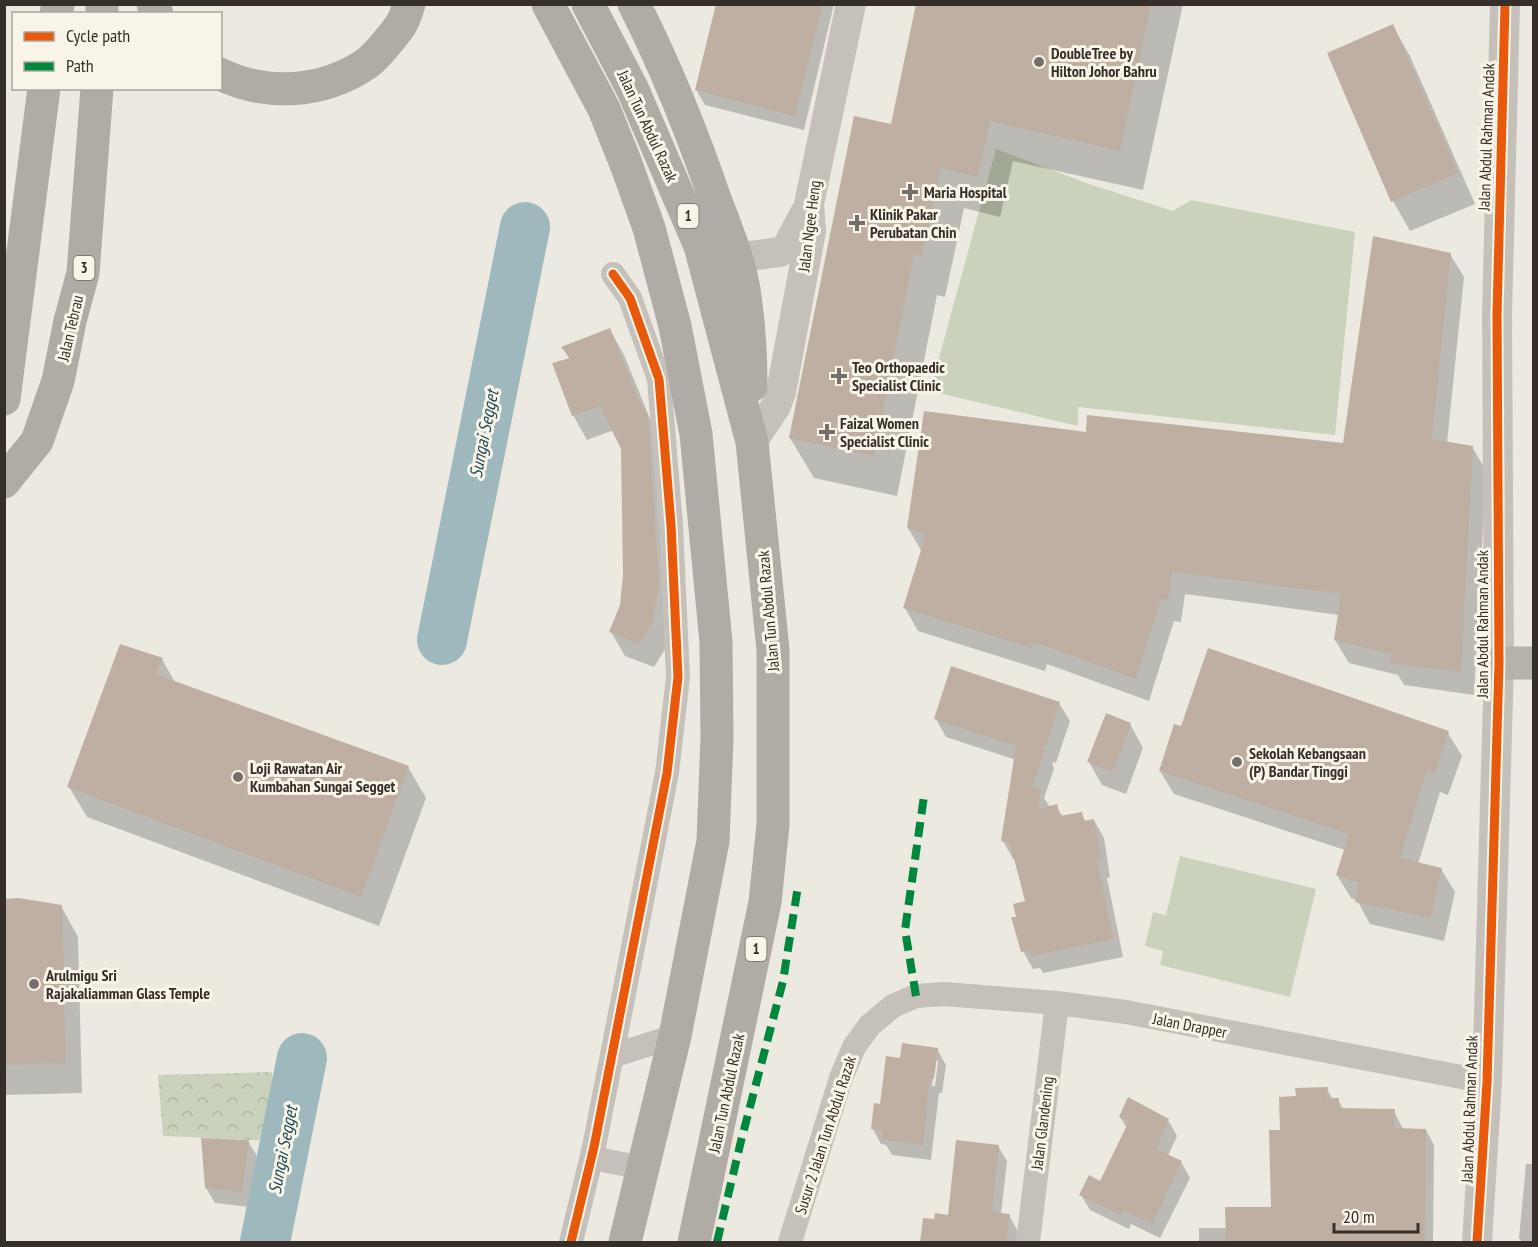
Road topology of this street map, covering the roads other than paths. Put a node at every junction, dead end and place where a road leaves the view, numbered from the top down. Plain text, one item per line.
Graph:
1 (410, 4) edge
2 (548, 4) edge
3 (588, 4) edge
4 (634, 4) edge
5 (851, 4) edge
6 (1505, 4) edge
7 (222, 75) edge
8 (44, 90) edge
9 (98, 90) edge
10 (809, 204) junction
11 (735, 258) junction
12 (613, 274) dead end
13 (4, 399) edge
14 (752, 442) junction
15 (4, 482) edge
16 (1499, 663) junction
17 (1533, 663) edge
18 (1057, 1003) junction
19 (893, 1006) joint
20 (675, 1036) junction
21 (612, 1056) junction
22 (1487, 1082) junction
23 (592, 1158) junction
24 (644, 1168) junction
25 (571, 1242) edge
26 (625, 1242) edge
27 (694, 1242) edge
28 (790, 1242) edge
29 (1028, 1242) edge
30 (1477, 1242) edge

1 - 7 highway
2 - 20 highway, Jalan Tun Abdul Razak
3 - 14 highway, Jalan Tun Abdul Razak / 1
4 - 11 highway
5 - 10 street, Jalan Ngee Heng
6 - 16 street, Jalan Abdul Rahman Andak
8 - 13 highway
9 - 15 highway, Jalan Tebrau / 3
10 - 11 street
10 - 14 street, Jalan Ngee Heng
11 - 14 highway
12 - 21 street
14 - 27 highway, Jalan Tun Abdul Razak / 1
16 - 17 main road
16 - 22 street, Jalan Abdul Rahman Andak
18 - 19 street, Jalan Drapper
18 - 22 street, Jalan Drapper
18 - 29 street, Jalan Glandening
19 - 28 street, Susur 2 Jalan Tun Abdul Razak
20 - 21 street
20 - 24 highway, Jalan Tun Abdul Razak
21 - 23 street
22 - 30 street, Jalan Abdul Rahman Andak
23 - 24 street
23 - 25 street
24 - 26 highway, Jalan Tun Abdul Razak

